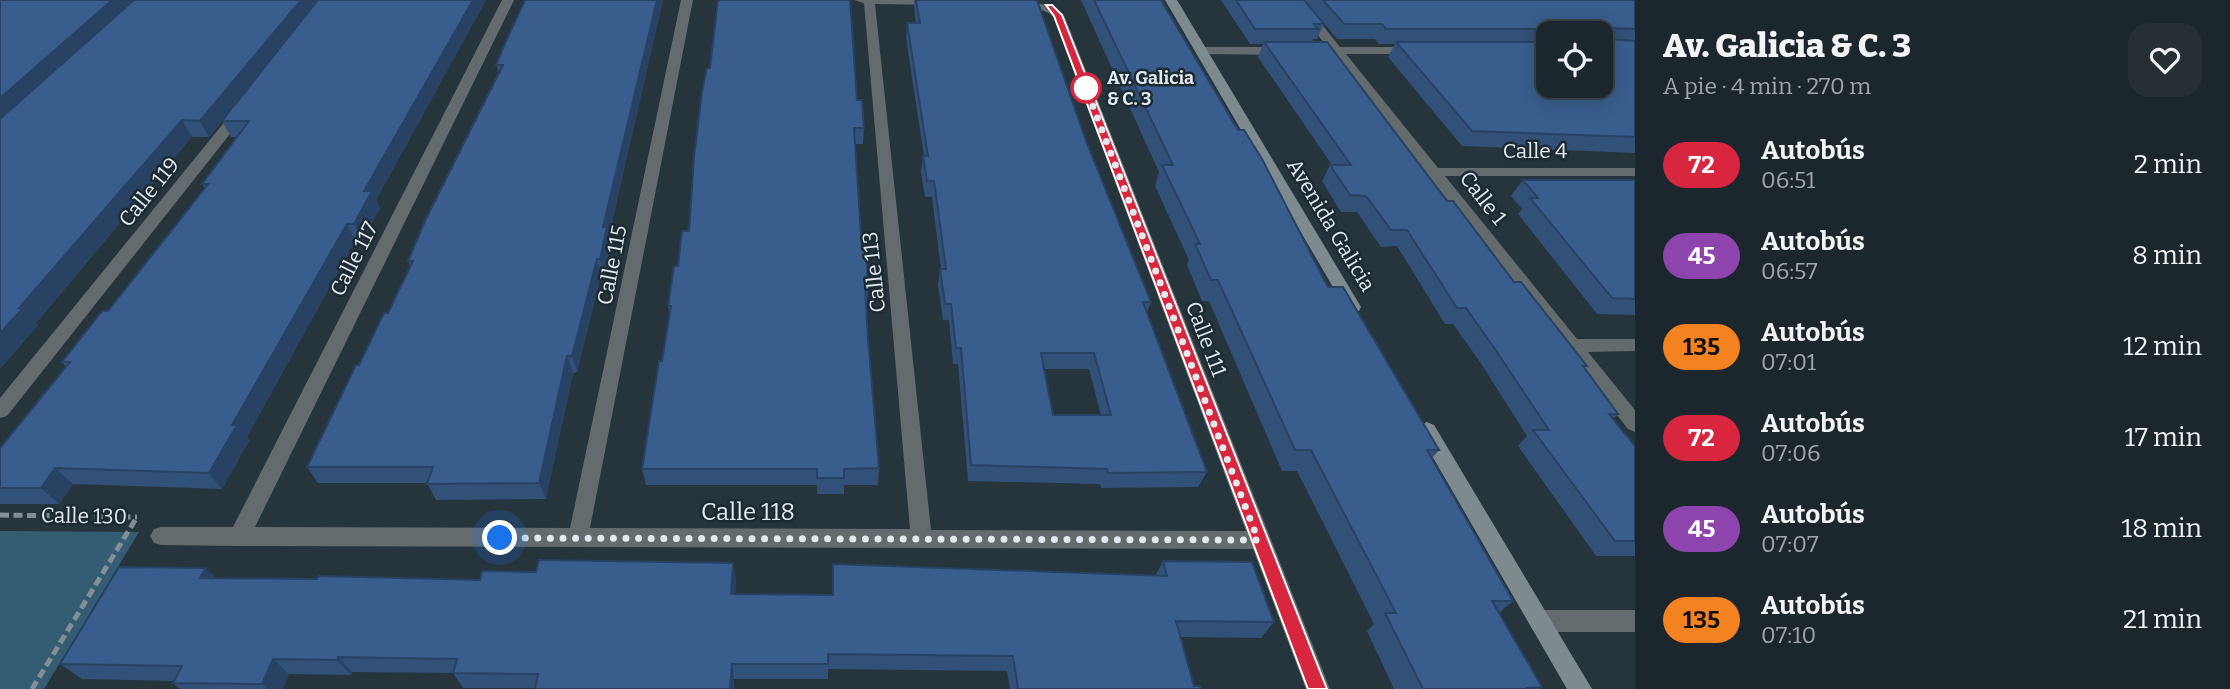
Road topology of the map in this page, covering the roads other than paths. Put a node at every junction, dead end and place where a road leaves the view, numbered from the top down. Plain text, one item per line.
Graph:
1 (508, 0) edge
2 (687, 0) edge
3 (860, 0) edge
4 (869, 0) edge
5 (1171, 0) edge
6 (1296, 0) edge
7 (951, 2) edge
8 (1006, 3) edge
9 (1431, 50) edge
10 (1201, 51) junction
11 (1295, 51) edge
12 (1329, 51) junction
13 (252, 97) edge
14 (1436, 172) junction
15 (1635, 172) edge
16 (1364, 324) edge
17 (1635, 345) edge
18 (1572, 346) junction
19 (0, 411) edge
20 (1420, 419) edge
21 (1635, 424) edge
22 (161, 536) road end
23 (239, 537) junction
24 (578, 538) junction
25 (921, 539) junction
26 (1258, 540) junction
27 (1540, 621) junction
28 (1635, 621) edge
29 (1318, 689) edge
30 (1580, 689) edge

1 - 23 street, Calle 117
2 - 24 street, Calle 115
3 - 4 street
4 - 7 street
4 - 25 street, Calle 113
5 - 10 street, Avenida Galicia
6 - 12 street, Calle 1
8 - 26 street, Calle 111
9 - 12 street
10 - 11 street
10 - 16 street, Avenida Galicia
12 - 14 street, Calle 1
13 - 19 street, Calle 119
14 - 15 street, Calle 4
14 - 18 street, Calle 1
17 - 18 street
18 - 21 street, Calle 1
20 - 27 street
22 - 23 street
23 - 24 street, Calle 118
24 - 25 street, Calle 118
25 - 26 street, Calle 118
26 - 29 street, Calle 111
27 - 28 street
27 - 30 street

